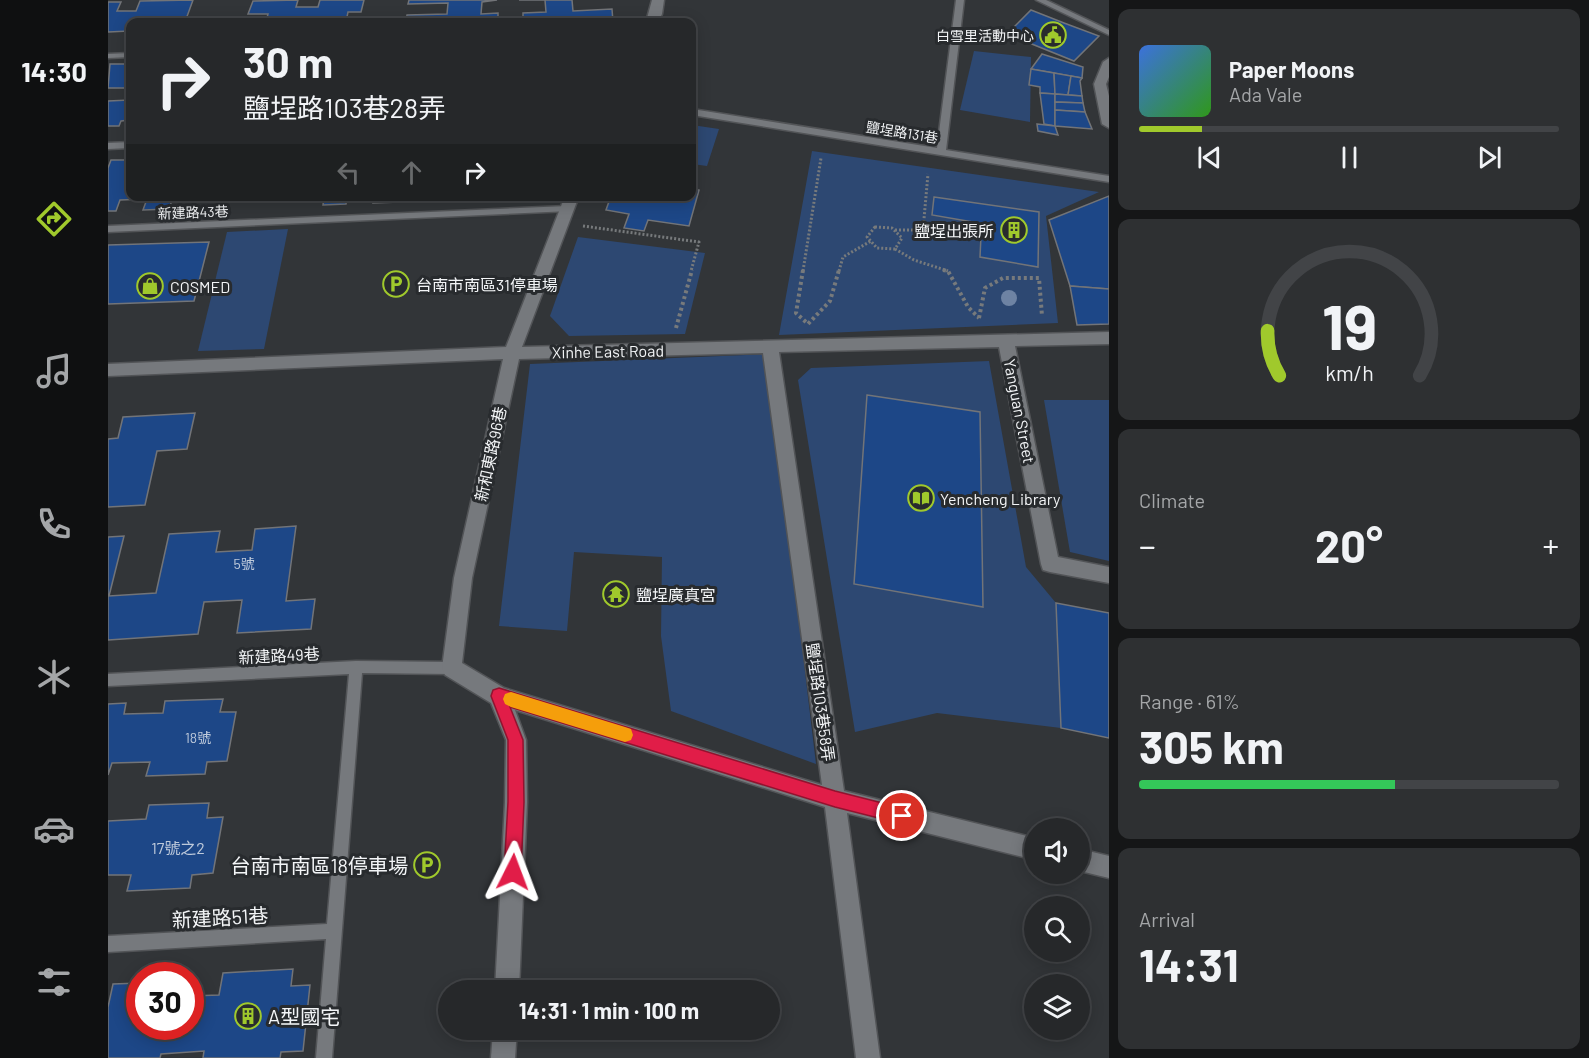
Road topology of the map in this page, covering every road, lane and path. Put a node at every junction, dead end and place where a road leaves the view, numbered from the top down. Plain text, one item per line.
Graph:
1 (658, 0) edge
2 (960, 0) edge
3 (1040, 0) edge
4 (654, 18) edge
5 (1109, 33) edge
6 (108, 56) edge
7 (126, 56) edge
8 (1109, 62) edge
9 (696, 113) edge
10 (1109, 124) edge
11 (126, 145) edge
12 (108, 146) edge
13 (941, 152) junction
14 (821, 158) dead end
15 (928, 174) dead end
16 (1109, 179) edge
17 (567, 210) edge
18 (108, 229) edge
19 (895, 230) junction
20 (871, 241) junction
21 (895, 249) junction
22 (1042, 316) dead end
23 (1109, 338) edge
24 (1006, 341) junction
25 (770, 347) junction
26 (670, 350) junction
27 (512, 353) junction
28 (108, 370) edge
29 (1109, 575) edge
30 (356, 668) junction
31 (453, 668) junction
32 (108, 680) edge
33 (499, 696) junction
34 (835, 799) junction
35 (1024, 846) edge
36 (1090, 862) edge
37 (1109, 867) edge
38 (335, 931) junction
39 (108, 944) edge
40 (507, 980) edge
41 (504, 1040) edge
42 (324, 1058) edge
43 (503, 1058) edge
44 (868, 1058) edge

1 - 4 street
2 - 13 lane
3 - 5 lane
6 - 7 lane
8 - 10 street
9 - 13 lane, 鹽埕路131巷
11 - 12 lane
13 - 16 lane, 鹽埕路131巷
14 - 20 path
15 - 19 path
17 - 18 lane, 新建路43巷
17 - 26 path
17 - 27 street, 新和東路96巷
19 - 20 path
19 - 21 path
20 - 21 path
21 - 22 path
23 - 24 street, Xinhe East Road
24 - 25 street, Xinhe East Road
24 - 29 street, Yanguan Street
25 - 26 street, Xinhe East Road
25 - 34 street, 鹽埕路103巷58弄
26 - 27 street, Xinhe East Road
27 - 28 street, Xinhe East Road
27 - 31 street, 新和東路96巷
30 - 31 lane, 新建路49巷
30 - 32 lane, 新建路49巷
30 - 38 lane
31 - 33 street
33 - 34 street
33 - 40 street
34 - 35 street
34 - 44 street, 鹽埕路103巷58弄
36 - 37 street
38 - 39 lane, 新建路51巷
38 - 42 lane
41 - 43 street

